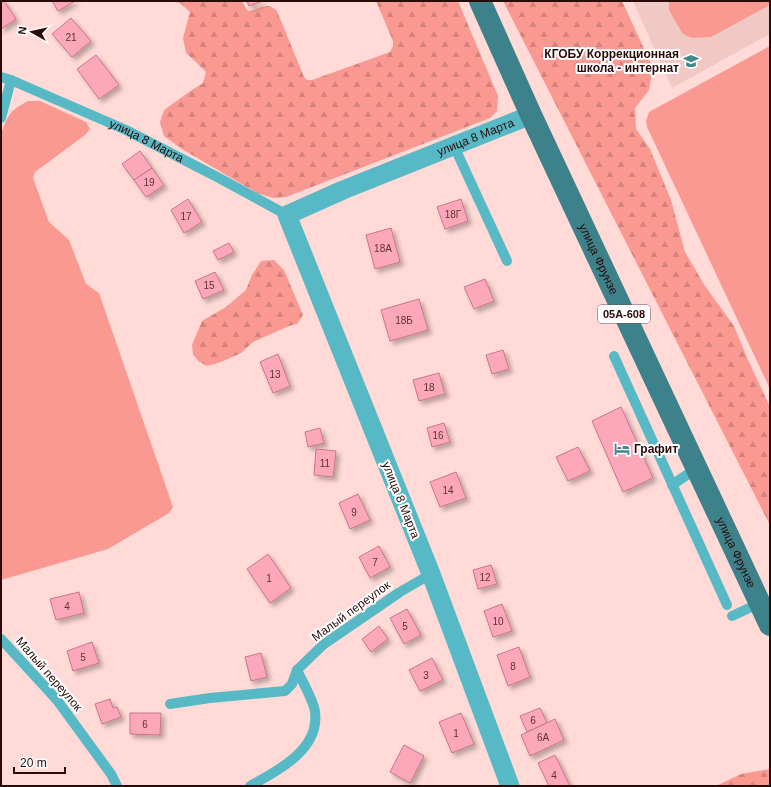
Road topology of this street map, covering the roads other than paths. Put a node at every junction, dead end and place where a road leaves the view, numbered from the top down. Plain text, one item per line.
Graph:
1 (480, 1) edge
2 (1, 77) edge
3 (11, 80) junction
4 (531, 115) junction
5 (1, 118) edge
6 (454, 146) junction
7 (287, 215) junction
8 (507, 261) dead end
9 (614, 356) dead end
10 (697, 468) junction
11 (672, 485) junction
12 (431, 574) junction
13 (760, 603) junction
14 (727, 605) dead end
15 (732, 616) dead end
16 (770, 625) edge
17 (1, 639) edge
18 (297, 670) junction
19 (170, 704) dead end
20 (117, 786) edge
21 (250, 786) edge
22 (510, 786) edge

1 - 4 main road, улица Фрунзе / 05А-608
2 - 3 lane, улица 8 Марта
3 - 5 lane
3 - 7 lane, улица 8 Марта
4 - 6 street, улица 8 Марта
4 - 10 main road, улица Фрунзе / 05А-608
6 - 7 street, улица 8 Марта
6 - 8 lane
7 - 12 street, улица 8 Марта
9 - 11 lane
10 - 11 lane
10 - 13 main road, улица Фрунзе / 05А-608
11 - 14 lane
12 - 18 lane, Малый переулок
12 - 22 street, улица 8 Марта
13 - 15 lane
13 - 16 main road, улица Фрунзе / 05А-608
17 - 20 lane, Малый переулок
18 - 19 lane, Малый переулок
18 - 21 lane

